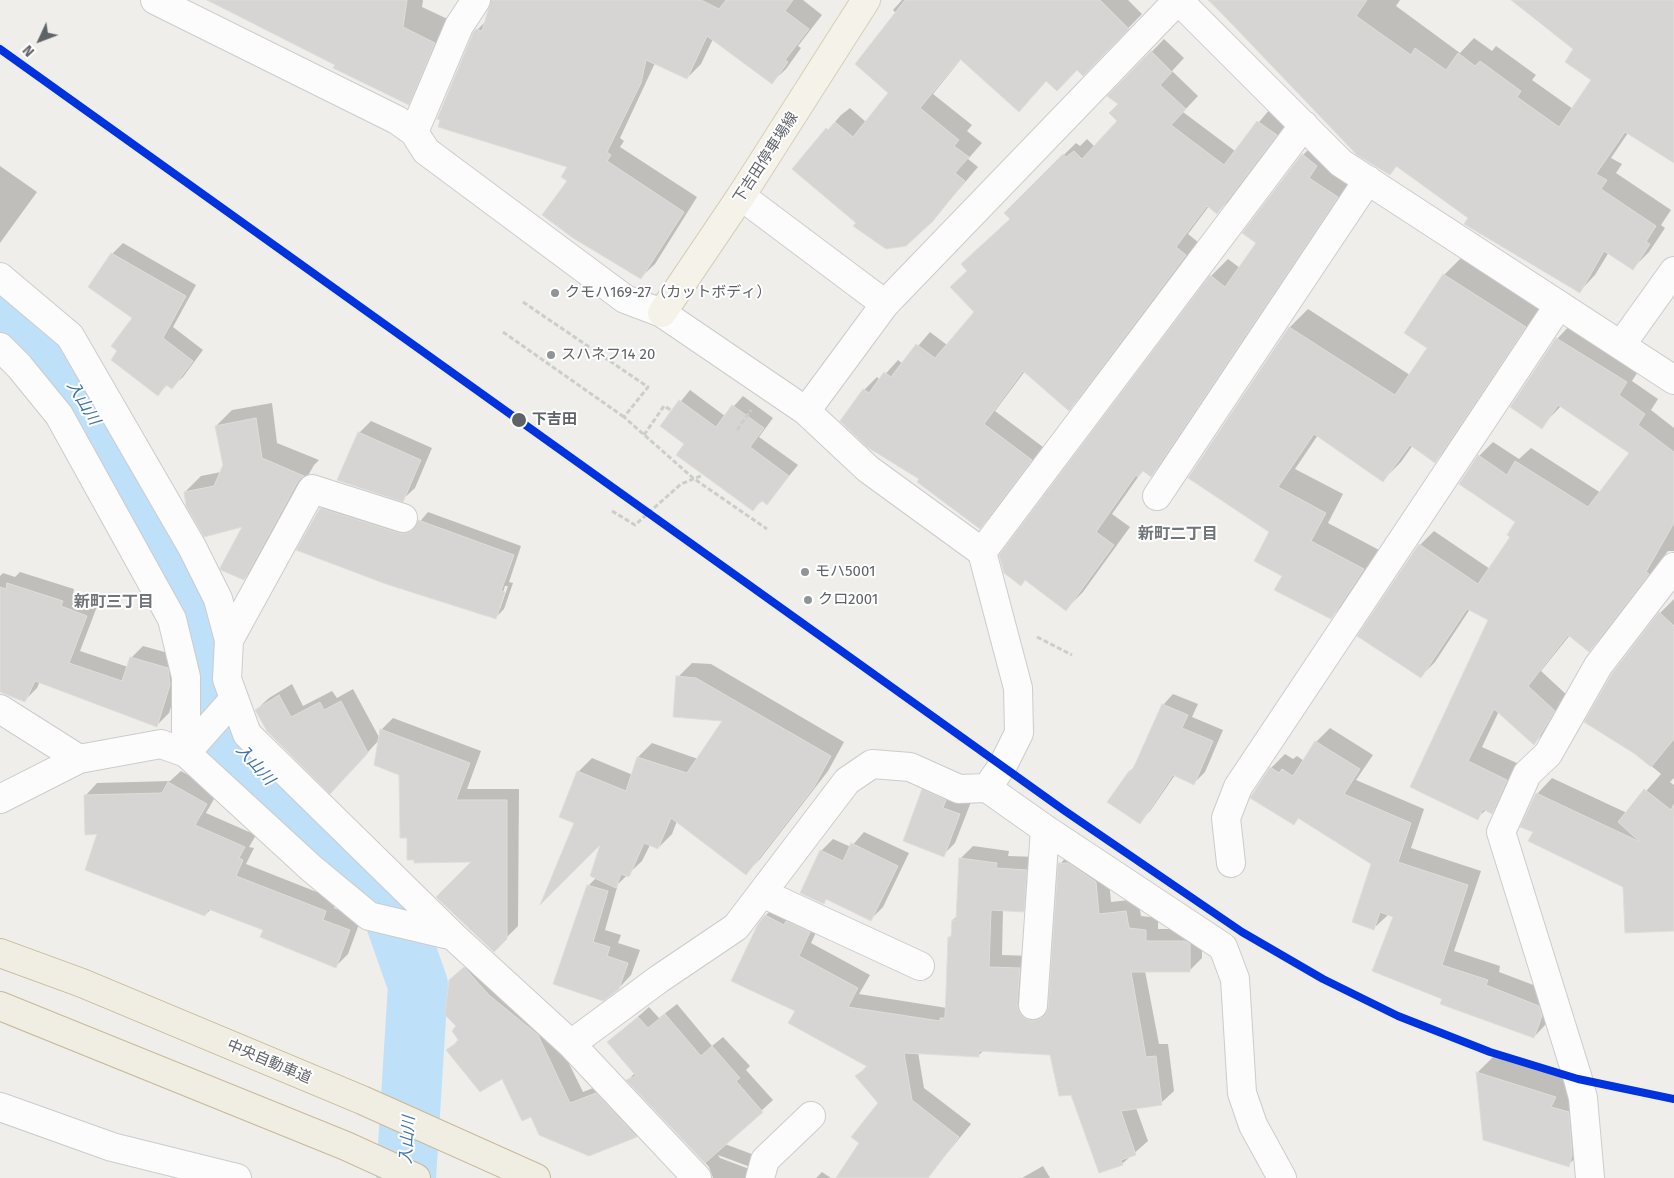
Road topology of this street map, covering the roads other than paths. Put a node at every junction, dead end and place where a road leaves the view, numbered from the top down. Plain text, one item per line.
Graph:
1 (155, 0) edge
2 (476, 0) edge
3 (866, 0) edge
4 (1178, 0) edge
5 (1304, 125) junction
6 (414, 132) junction
7 (1368, 180) junction
8 (742, 196) junction
9 (1674, 271) edge
10 (0, 277) edge
11 (885, 304) junction
12 (1559, 305) junction
13 (662, 312) junction
14 (1622, 345) junction
15 (0, 347) edge
16 (1674, 380) edge
17 (806, 411) junction
18 (1157, 496) dead end
19 (403, 518) dead end
20 (982, 552) junction
21 (1674, 567) edge
22 (229, 640) junction
23 (232, 701) junction
24 (0, 709) edge
25 (186, 753) junction
26 (79, 759) junction
27 (987, 788) junction
28 (0, 799) edge
29 (1045, 829) junction
30 (1231, 863) dead end
31 (762, 893) junction
32 (444, 934) junction
33 (0, 953) edge
34 (920, 966) dead end
35 (1032, 1005) dead end
36 (0, 1006) edge
37 (571, 1044) junction
38 (0, 1107) edge
39 (811, 1116) dead end
40 (237, 1178) edge
41 (416, 1178) edge
42 (536, 1178) edge
43 (697, 1178) edge
44 (760, 1178) edge
45 (1282, 1178) edge
46 (1590, 1178) edge

1 - 6 street
2 - 6 street
3 - 8 main road, 下吉田停車場線
4 - 5 street
4 - 11 street
5 - 7 street
5 - 20 street
6 - 13 street
7 - 12 street
7 - 18 street
8 - 11 street
8 - 13 main road, 下吉田停車場線
9 - 14 street
10 - 22 street
11 - 17 street
12 - 14 street
12 - 30 street
13 - 17 street
14 - 16 street
15 - 25 street
17 - 20 street
19 - 22 street
20 - 27 street
21 - 46 street
22 - 23 street
23 - 25 street
23 - 32 street
24 - 26 street
25 - 26 street
25 - 32 street
26 - 28 street
27 - 29 street
27 - 31 street
29 - 35 street
29 - 45 street
31 - 34 street
31 - 37 street
32 - 37 street
33 - 42 highway, 中央自動車道
36 - 41 highway
37 - 43 street
38 - 40 street
39 - 44 street

